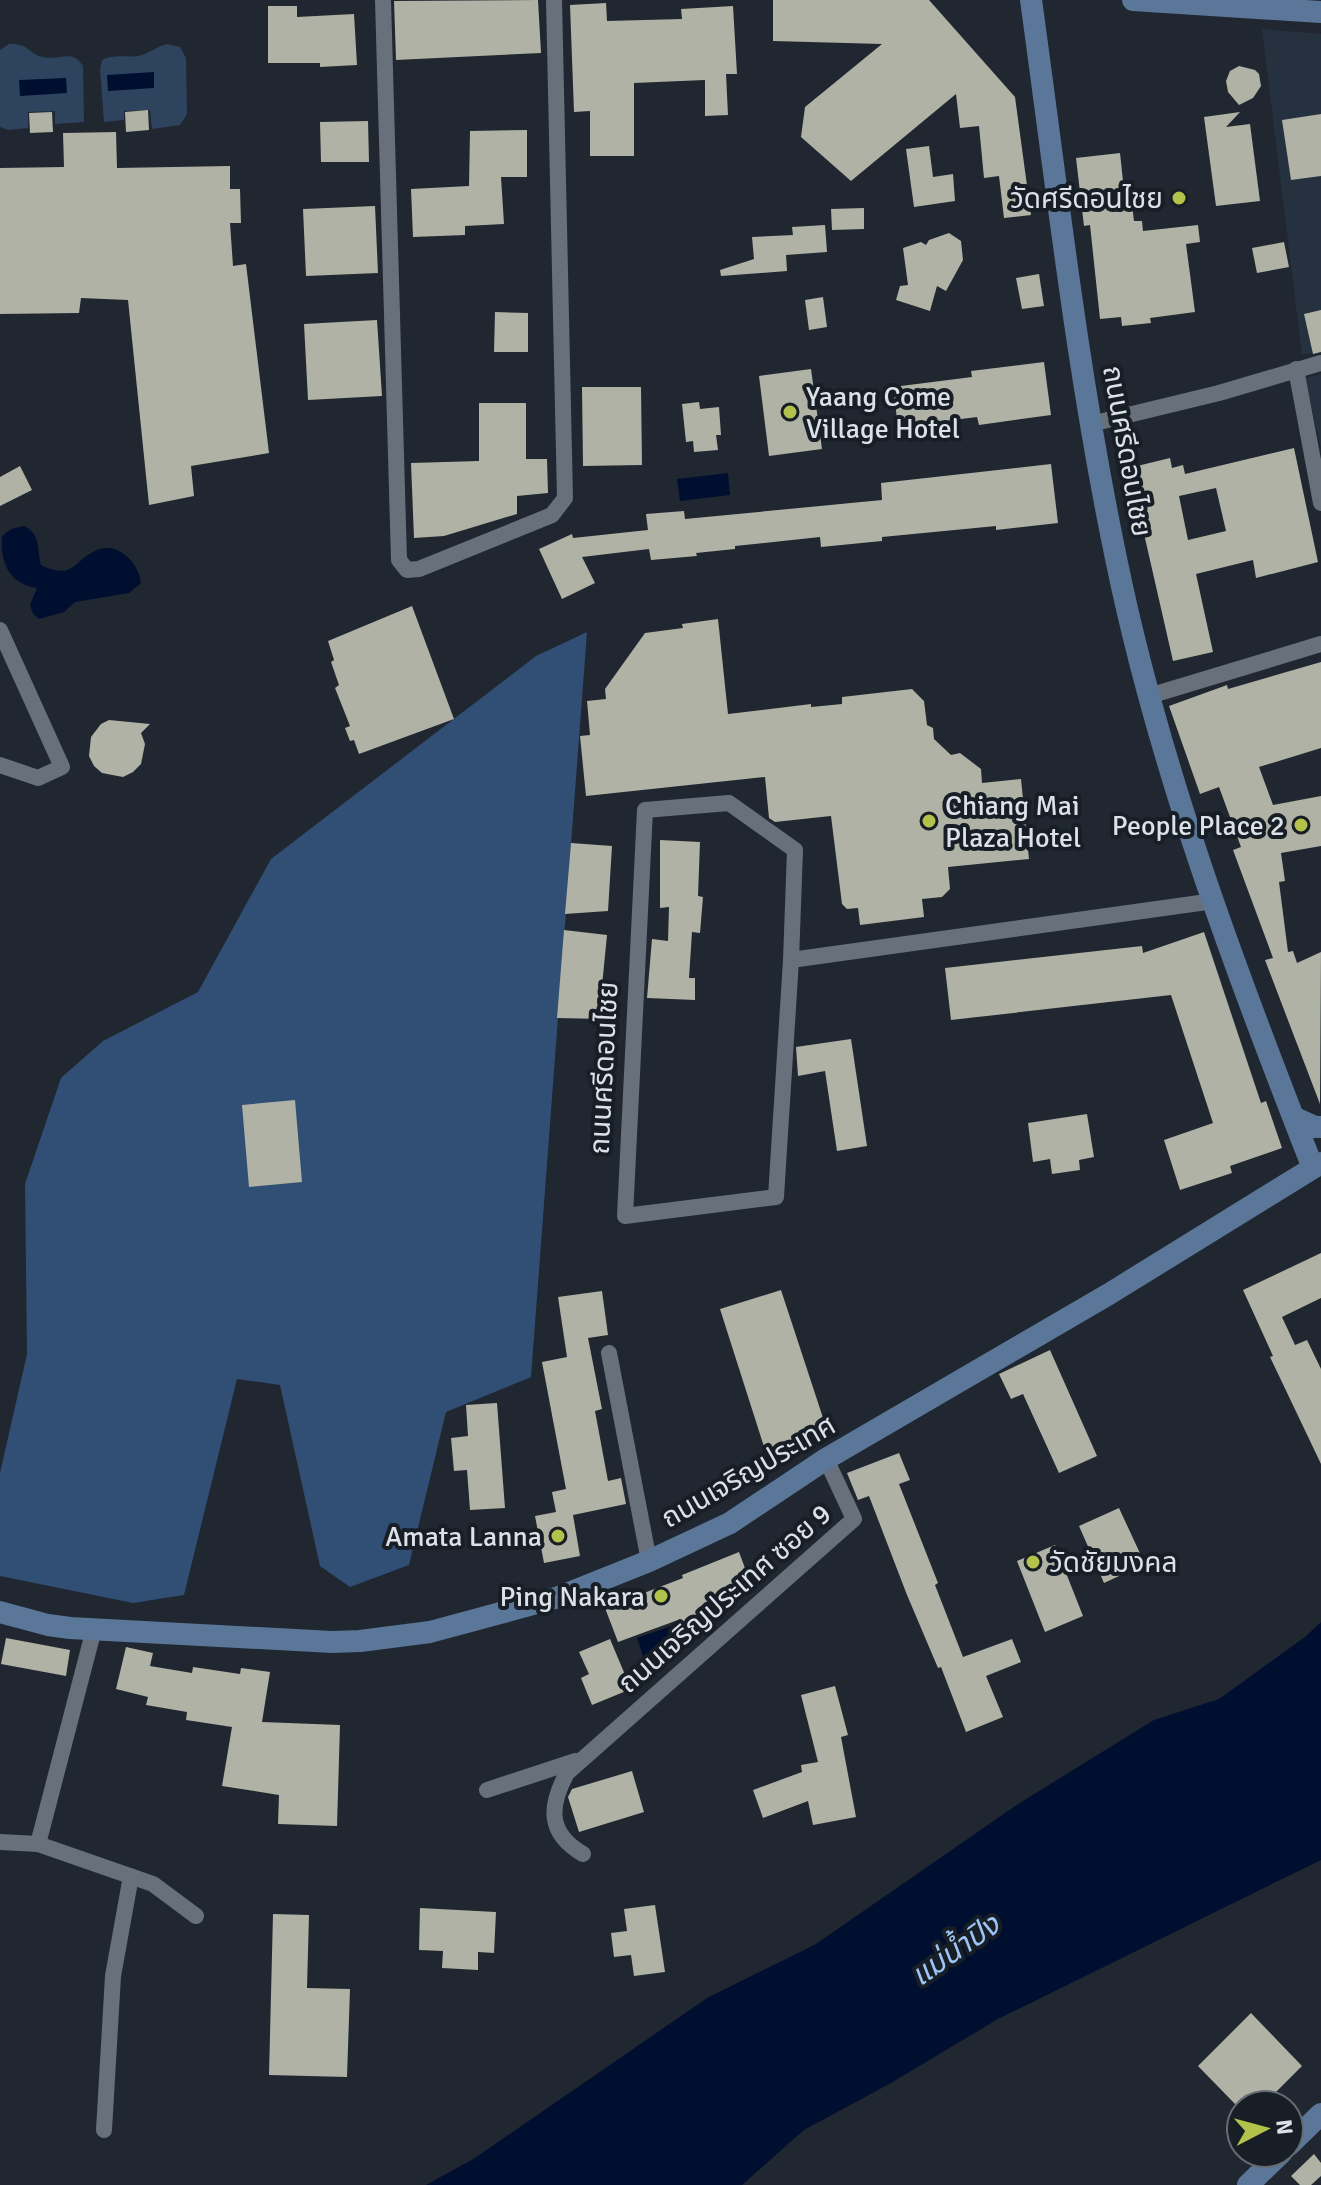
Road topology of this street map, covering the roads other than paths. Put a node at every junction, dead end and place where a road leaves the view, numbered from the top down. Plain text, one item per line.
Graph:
1 (383, 0) edge
2 (554, 0) edge
3 (1031, 0) edge
4 (1133, 0) edge
5 (1321, 12) edge
6 (1321, 363) edge
7 (1296, 369) junction
8 (1091, 424) junction
9 (1321, 503) edge
10 (0, 630) edge
11 (1321, 644) edge
12 (1149, 696) junction
13 (0, 765) edge
14 (1214, 901) junction
15 (791, 960) junction
16 (1293, 1117) junction
17 (1321, 1127) edge
18 (1317, 1166) edge
19 (609, 1353) dead end
20 (826, 1459) junction
21 (649, 1561) junction
22 (0, 1612) edge
23 (94, 1629) junction
24 (580, 1759) junction
25 (487, 1790) dead end
26 (0, 1842) edge
27 (38, 1844) junction
28 (583, 1854) dead end
29 (131, 1876) junction
30 (196, 1916) dead end
31 (1321, 2114) edge
32 (104, 2130) dead end
33 (1305, 2130) edge
34 (1264, 2169) edge
35 (1249, 2184) edge

1 - 2 street
3 - 8 street, ถนนศรีดอนไชย
4 - 5 street
6 - 7 street
7 - 8 street
7 - 9 street
8 - 12 street, ถนนศรีดอนไชย
10 - 13 street
11 - 12 street
12 - 14 street, ถนนศรีดอนไชย
14 - 15 street
14 - 16 street, ถนนศรีดอนไชย
15 - 15 street, ถนนศรีดอนไชย
16 - 17 street
16 - 18 street, ถนนศรีดอนไชย
18 - 20 street, ถนนเจริญประเทศ
19 - 21 street
20 - 21 street, ถนนเจริญประเทศ
20 - 24 street, ถนนเจริญประเทศ ซอย 9
21 - 23 street, ถนนเจริญประเทศ
22 - 23 street, ถนนเจริญประเทศ
23 - 27 street
24 - 25 street
24 - 28 street
26 - 27 street
27 - 29 street
29 - 30 street
29 - 32 street
31 - 33 street
34 - 35 street

